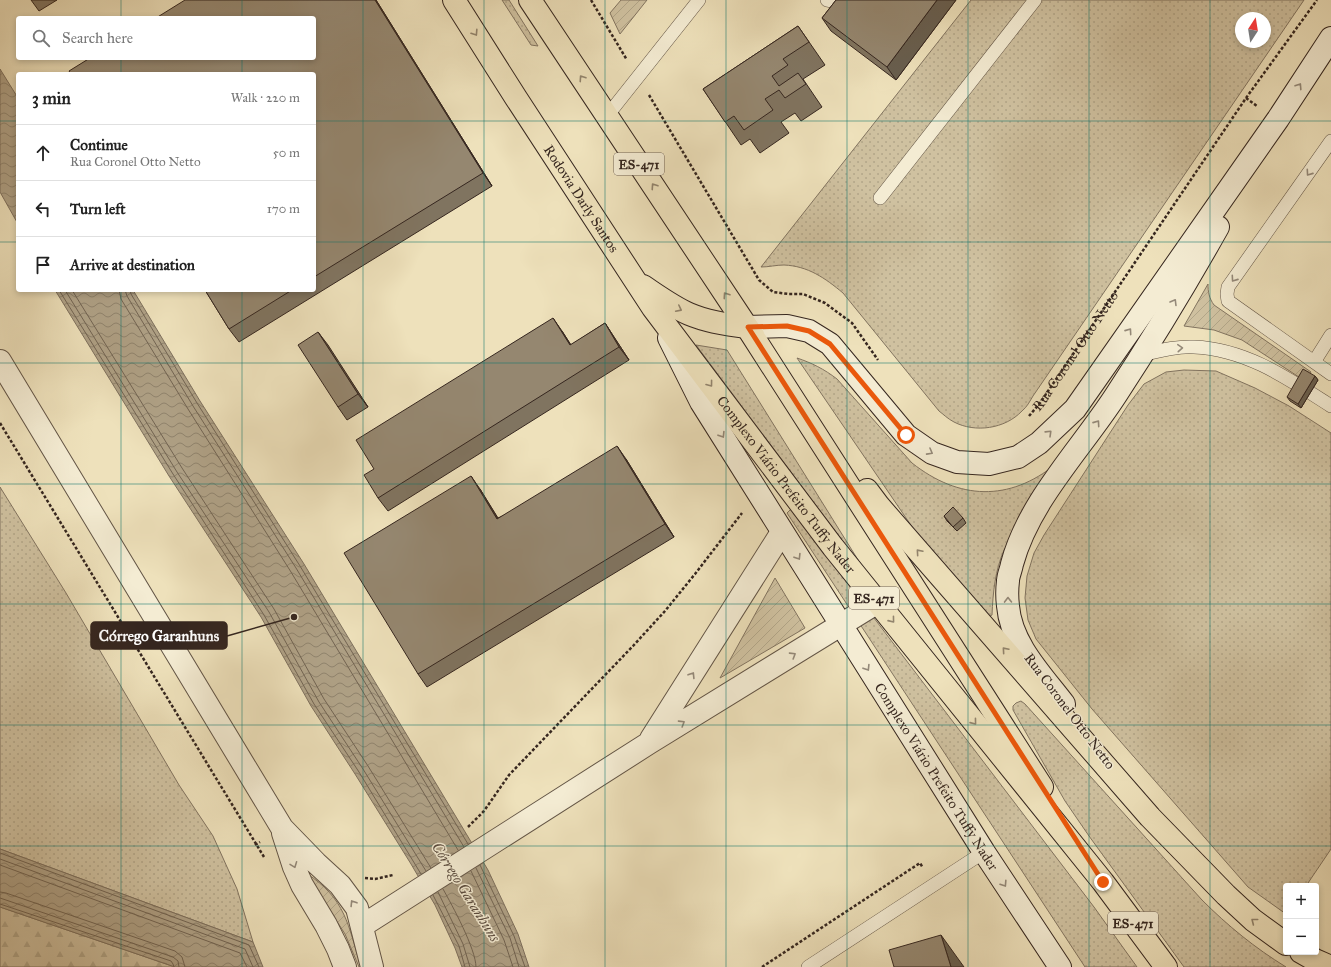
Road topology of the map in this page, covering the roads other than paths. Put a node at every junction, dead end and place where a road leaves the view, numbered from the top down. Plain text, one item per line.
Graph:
1 (454, 0) edge
2 (530, 0) edge
3 (699, 0) edge
4 (828, 0) edge
5 (842, 0) edge
6 (1035, 0) edge
7 (1331, 38) edge
8 (607, 116) junction
9 (1278, 119) junction
10 (1331, 141) edge
11 (880, 198) dead end
12 (634, 280) junction
13 (653, 308) junction
14 (748, 327) junction
15 (1329, 341) edge
16 (1142, 355) junction
17 (0, 361) edge
18 (1314, 362) junction
19 (1331, 374) edge
20 (701, 402) joint
21 (1331, 406) edge
22 (782, 532) junction
23 (878, 602) junction
24 (840, 625) junction
25 (648, 743) junction
26 (1150, 817) junction
27 (282, 828) junction
28 (984, 852) junction
29 (1103, 882) junction
30 (362, 926) junction
31 (1283, 942) edge
32 (1306, 955) edge
33 (1165, 966) edge
34 (345, 967) edge
35 (372, 967) edge
36 (808, 967) edge
37 (1060, 967) edge
38 (1331, 967) edge

1 -> 12 main road, Rodovia Darly Santos / ES-471
8 -> 2 main road, ES-471
3 - 8 lane
4 - 5 lane
6 - 11 lane
9 -> 7 street, Rua Coronel Otto Netto
14 -> 8 main road, ES-471
14 -> 9 street, Rua Coronel Otto Netto
16 -> 9 street, Rua Coronel Otto Netto
10 -> 18 lane
12 - 13 main road, Rodovia Darly Santos / ES-471
12 -> 14 main road
13 - 20 street, Rodovia Darly Santos
13 -> 23 main road, Complexo Viário Prefeito Tuffy Nader / ES-471
26 -> 14 main road
14 - 29 main road, Complexo Viário Prefeito Tuffy Nader / ES-471
15 - 18 lane
16 -> 21 lane
26 -> 16 street, Rua Coronel Otto Netto
17 - 27 street
18 - 19 lane
20 -> 22 street, Complexo Viário Prefeito Tuffy Nader
22 -> 24 street, Complexo Viário Prefeito Tuffy Nader
25 -> 22 street
23 - 24 street
23 -> 29 main road, Complexo Viário Prefeito Tuffy Nader / ES-471
25 -> 24 street
24 -> 28 street, Complexo Viário Prefeito Tuffy Nader
25 - 30 street
31 -> 26 main road
30 -> 27 street
27 -> 34 street
28 - 36 lane
28 -> 37 street, Complexo Viário Prefeito Tuffy Nader
29 - 33 main road, Complexo Viário Prefeito Tuffy Nader / ES-471
30 - 35 street
32 - 38 main road

